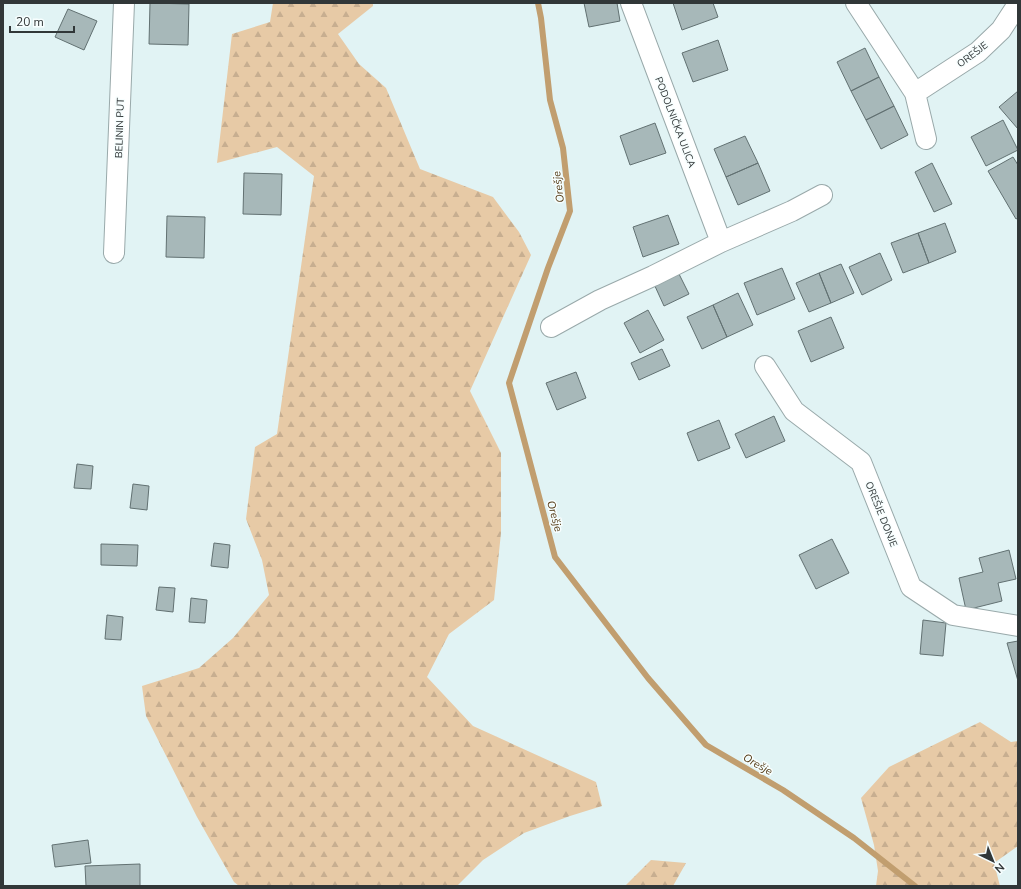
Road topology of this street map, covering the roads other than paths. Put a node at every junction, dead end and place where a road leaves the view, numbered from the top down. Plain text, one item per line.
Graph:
1 (124, 3) edge
2 (631, 3) edge
3 (856, 3) edge
4 (1018, 4) edge
5 (915, 94) junction
6 (926, 139) dead end
7 (822, 195) dead end
8 (721, 242) junction
9 (114, 253) dead end
10 (551, 327) dead end
11 (765, 366) dead end
12 (1018, 626) edge

1 - 9 street, BELININ PUT
2 - 8 street, PODOLNIČKA ULICA
3 - 5 street
4 - 5 street, OREŠJE
5 - 6 street
7 - 8 street
8 - 10 street
11 - 12 street, OREŠJE DONJE

